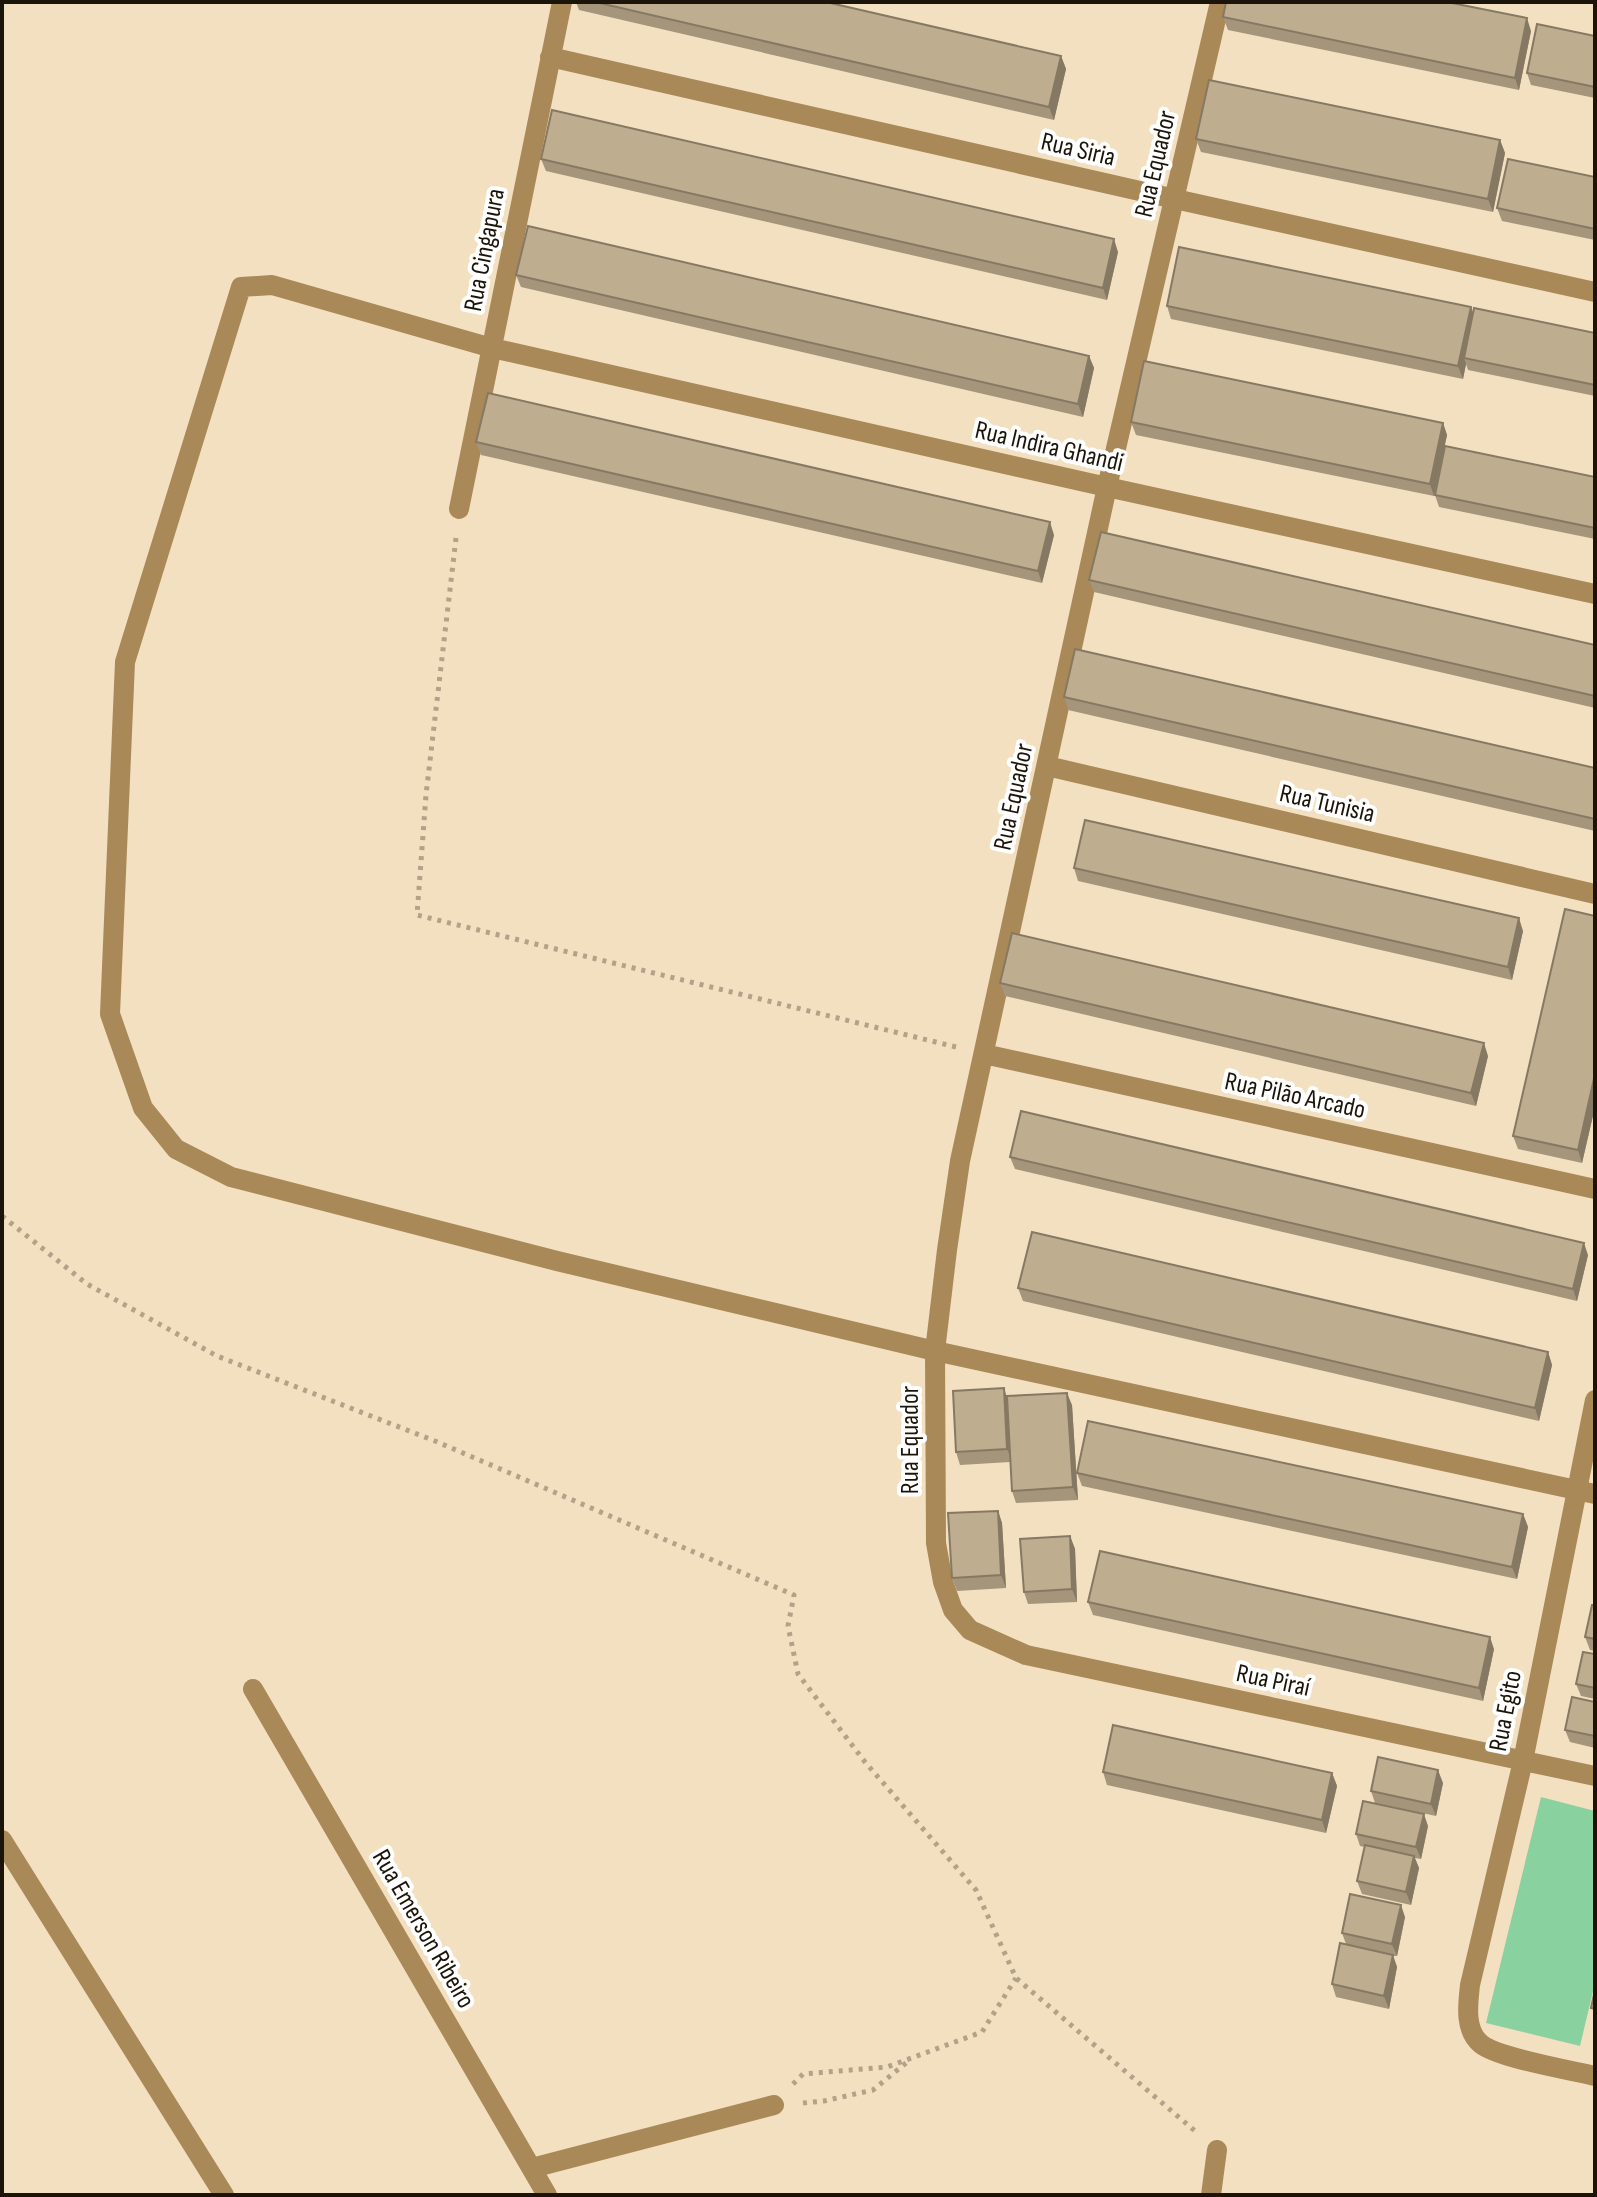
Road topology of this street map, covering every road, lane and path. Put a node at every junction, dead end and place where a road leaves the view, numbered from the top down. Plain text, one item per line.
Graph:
1 (562, 2) edge
2 (1220, 2) edge
3 (550, 57) junction
4 (1175, 199) junction
5 (1595, 292) edge
6 (492, 348) junction
7 (1107, 487) junction
8 (459, 509) joint
9 (1595, 594) edge
10 (1047, 766) junction
11 (1595, 894) edge
12 (984, 1054) junction
13 (1595, 1189) edge
14 (2, 1216) edge
15 (935, 1351) junction
16 (1595, 1400) edge
17 (1586, 1492) edge
18 (953, 1610) joint
19 (253, 1689) dead end
20 (1523, 1761) junction
21 (1595, 1776) edge
22 (2, 1840) edge
23 (1016, 1978) junction
24 (911, 2058) junction
25 (1595, 2076) edge
26 (774, 2105) junction
27 (1217, 2150) joint
28 (532, 2168) junction
29 (224, 2195) edge
30 (547, 2195) edge
31 (1211, 2195) edge

1 - 3 street, Rua Cingapura
2 - 4 street, Rua Equador
3 - 4 street, Rua Siria
3 - 6 street, Rua Cingapura
4 - 5 street, Rua Siria
4 - 7 street, Rua Equador
6 - 7 street, Rua Indira Ghandi
6 - 8 street, Rua Cingapura
6 - 15 street, Rua Indira Ghandi
7 - 9 street, Rua Indira Ghandi
7 - 10 street, Rua Equador
8 - 12 path
10 - 11 street, Rua Tunisia
10 - 12 street, Rua Equador
12 - 13 street, Rua Pilão Arcado
12 - 15 street, Rua Equador
14 - 23 path
15 - 17 street
15 - 18 street, Rua Equador
16 - 17 street, Rua Egito
17 - 20 street, Rua Egito
18 - 20 street, Rua Piraí
19 - 28 street, Rua Emerson Ribeiro
20 - 21 street, Rua Piraí
20 - 25 street, Rua Egito
22 - 29 street
23 - 24 path
23 - 27 path
24 - 26 path
24 - 26 path
26 - 28 street
27 - 31 street
28 - 30 street, Rua Emerson Ribeiro

